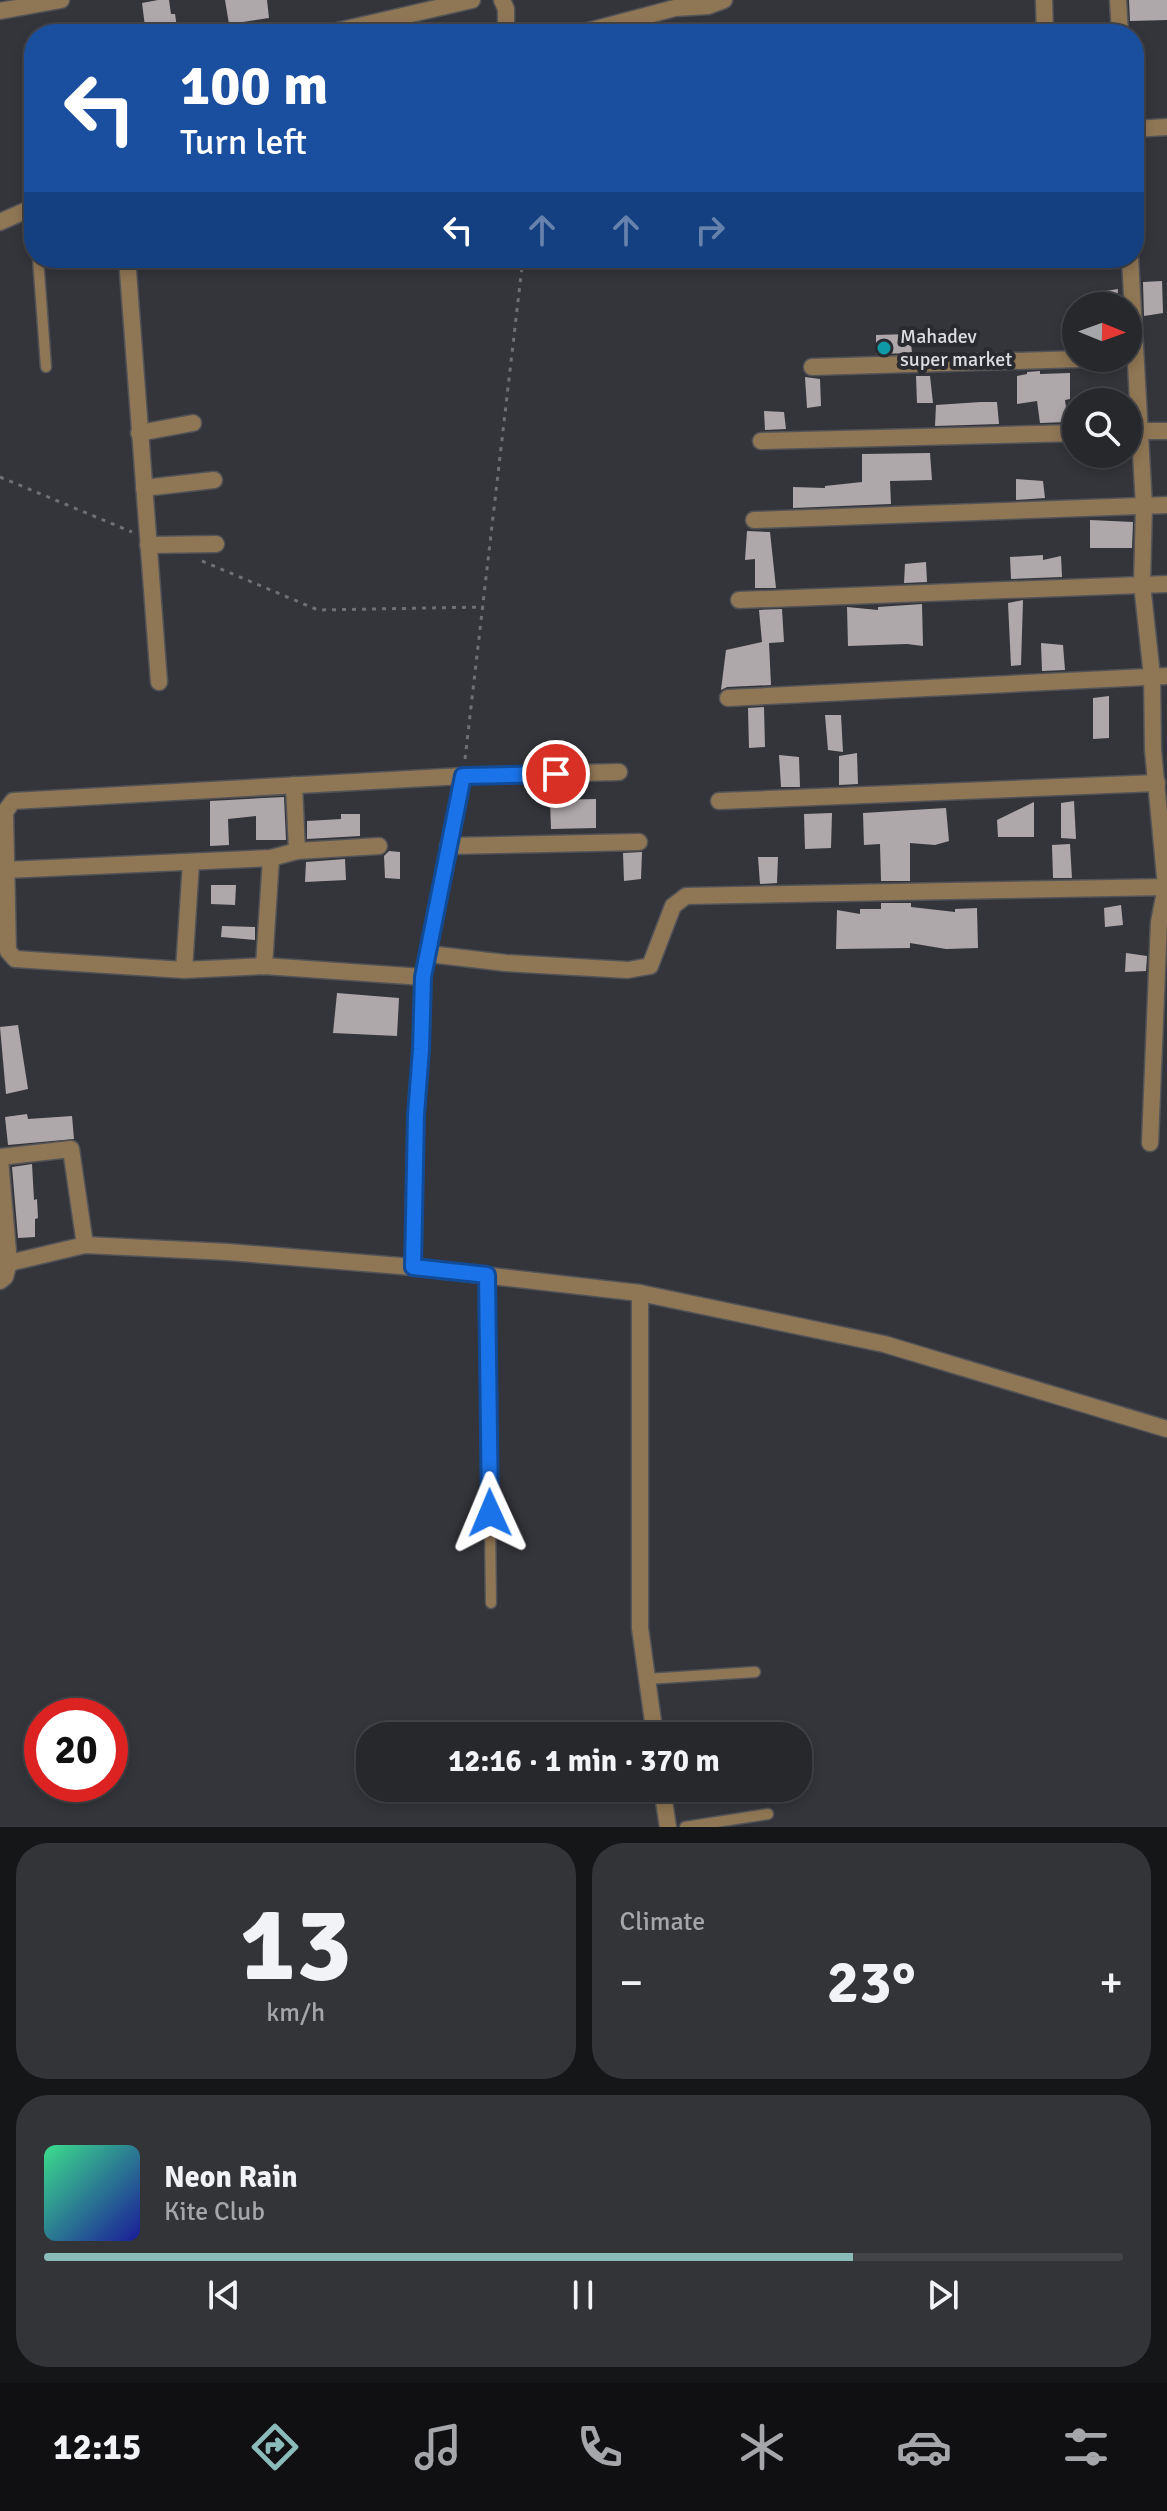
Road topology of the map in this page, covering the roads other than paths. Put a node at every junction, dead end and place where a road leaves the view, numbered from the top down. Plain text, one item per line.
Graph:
1 (61, 0) edge
2 (472, 0) edge
3 (502, 0) edge
4 (724, 0) edge
5 (1044, 0) edge
6 (1118, 0) edge
7 (0, 11) edge
8 (368, 24) edge
9 (506, 24) edge
10 (615, 24) edge
11 (1045, 24) edge
12 (1119, 24) edge
13 (1167, 127) edge
14 (1144, 128) edge
15 (24, 212) edge
16 (0, 222) edge
17 (39, 268) edge
18 (128, 268) edge
19 (1130, 268) edge
20 (1131, 292) edge
21 (1062, 360) edge
22 (46, 367) dead end
23 (812, 367) dead end
24 (193, 423) dead end
25 (1142, 431) edge
26 (1167, 431) edge
27 (139, 433) junction
28 (1062, 433) edge
29 (761, 441) dead end
30 (1138, 468) edge
31 (214, 480) dead end
32 (144, 488) junction
33 (1167, 505) edge
34 (1144, 506) junction
35 (754, 520) dead end
36 (146, 541) junction
37 (216, 544) dead end
38 (1142, 584) junction
39 (1167, 584) edge
40 (739, 600) dead end
41 (1160, 676) edge
42 (159, 682) dead end
43 (728, 698) dead end
44 (1160, 750) edge
45 (619, 772) dead end
46 (463, 776) junction
47 (1157, 783) junction
48 (294, 785) junction
49 (719, 801) dead end
50 (1163, 827) edge
51 (2, 834) edge
52 (639, 842) dead end
53 (379, 846) dead end
54 (448, 846) junction
55 (297, 851) junction
56 (271, 858) junction
57 (191, 862) junction
58 (5, 870) junction
59 (1166, 877) edge
60 (1163, 922) edge
61 (429, 954) junction
62 (264, 966) junction
63 (184, 970) junction
64 (423, 977) junction
65 (1162, 995) edge
66 (1161, 1044) edge
67 (1150, 1143) dead end
68 (0, 1158) edge
69 (85, 1245) junction
70 (5, 1261) edge
71 (413, 1267) junction
72 (487, 1275) junction
73 (0, 1281) edge
74 (640, 1293) junction
75 (1167, 1429) edge
76 (491, 1603) dead end
77 (755, 1672) dead end
78 (647, 1679) junction
79 (653, 1722) edge
80 (664, 1802) edge
81 (768, 1814) dead end
82 (668, 1827) edge
83 (685, 1827) edge

1 - 7 street
2 - 8 street
3 - 9 street
4 - 10 street
5 - 11 street
6 - 12 street
13 - 14 street
15 - 16 street
17 - 22 lane
18 - 27 street
19 - 20 street
21 - 23 street
24 - 27 street
25 - 26 street
27 - 32 street
28 - 29 street
30 - 34 street
31 - 32 street
32 - 36 street
33 - 34 street
34 - 35 street
34 - 38 street
36 - 37 street
36 - 42 street
38 - 39 street
38 - 40 street
38 - 41 street
41 - 43 street
41 - 44 street
44 - 47 street
45 - 46 street
46 - 48 street
46 - 54 street
47 - 49 street
47 - 50 street
48 - 51 street
48 - 55 street
50 - 59 street
51 - 58 street
52 - 54 street
53 - 55 street
54 - 61 street
55 - 56 street
56 - 57 street
56 - 62 street
57 - 58 street
57 - 63 street
58 - 63 street
59 - 60 street
59 - 61 street
60 - 65 street
61 - 64 street
62 - 63 street
62 - 64 street
64 - 71 street
65 - 66 street
66 - 67 street
68 - 69 street
68 - 70 street
69 - 70 street
69 - 71 street
70 - 73 street
71 - 72 street
72 - 74 street
72 - 76 lane
74 - 75 street
74 - 78 street
77 - 78 lane
78 - 79 street
80 - 82 street
81 - 83 lane

